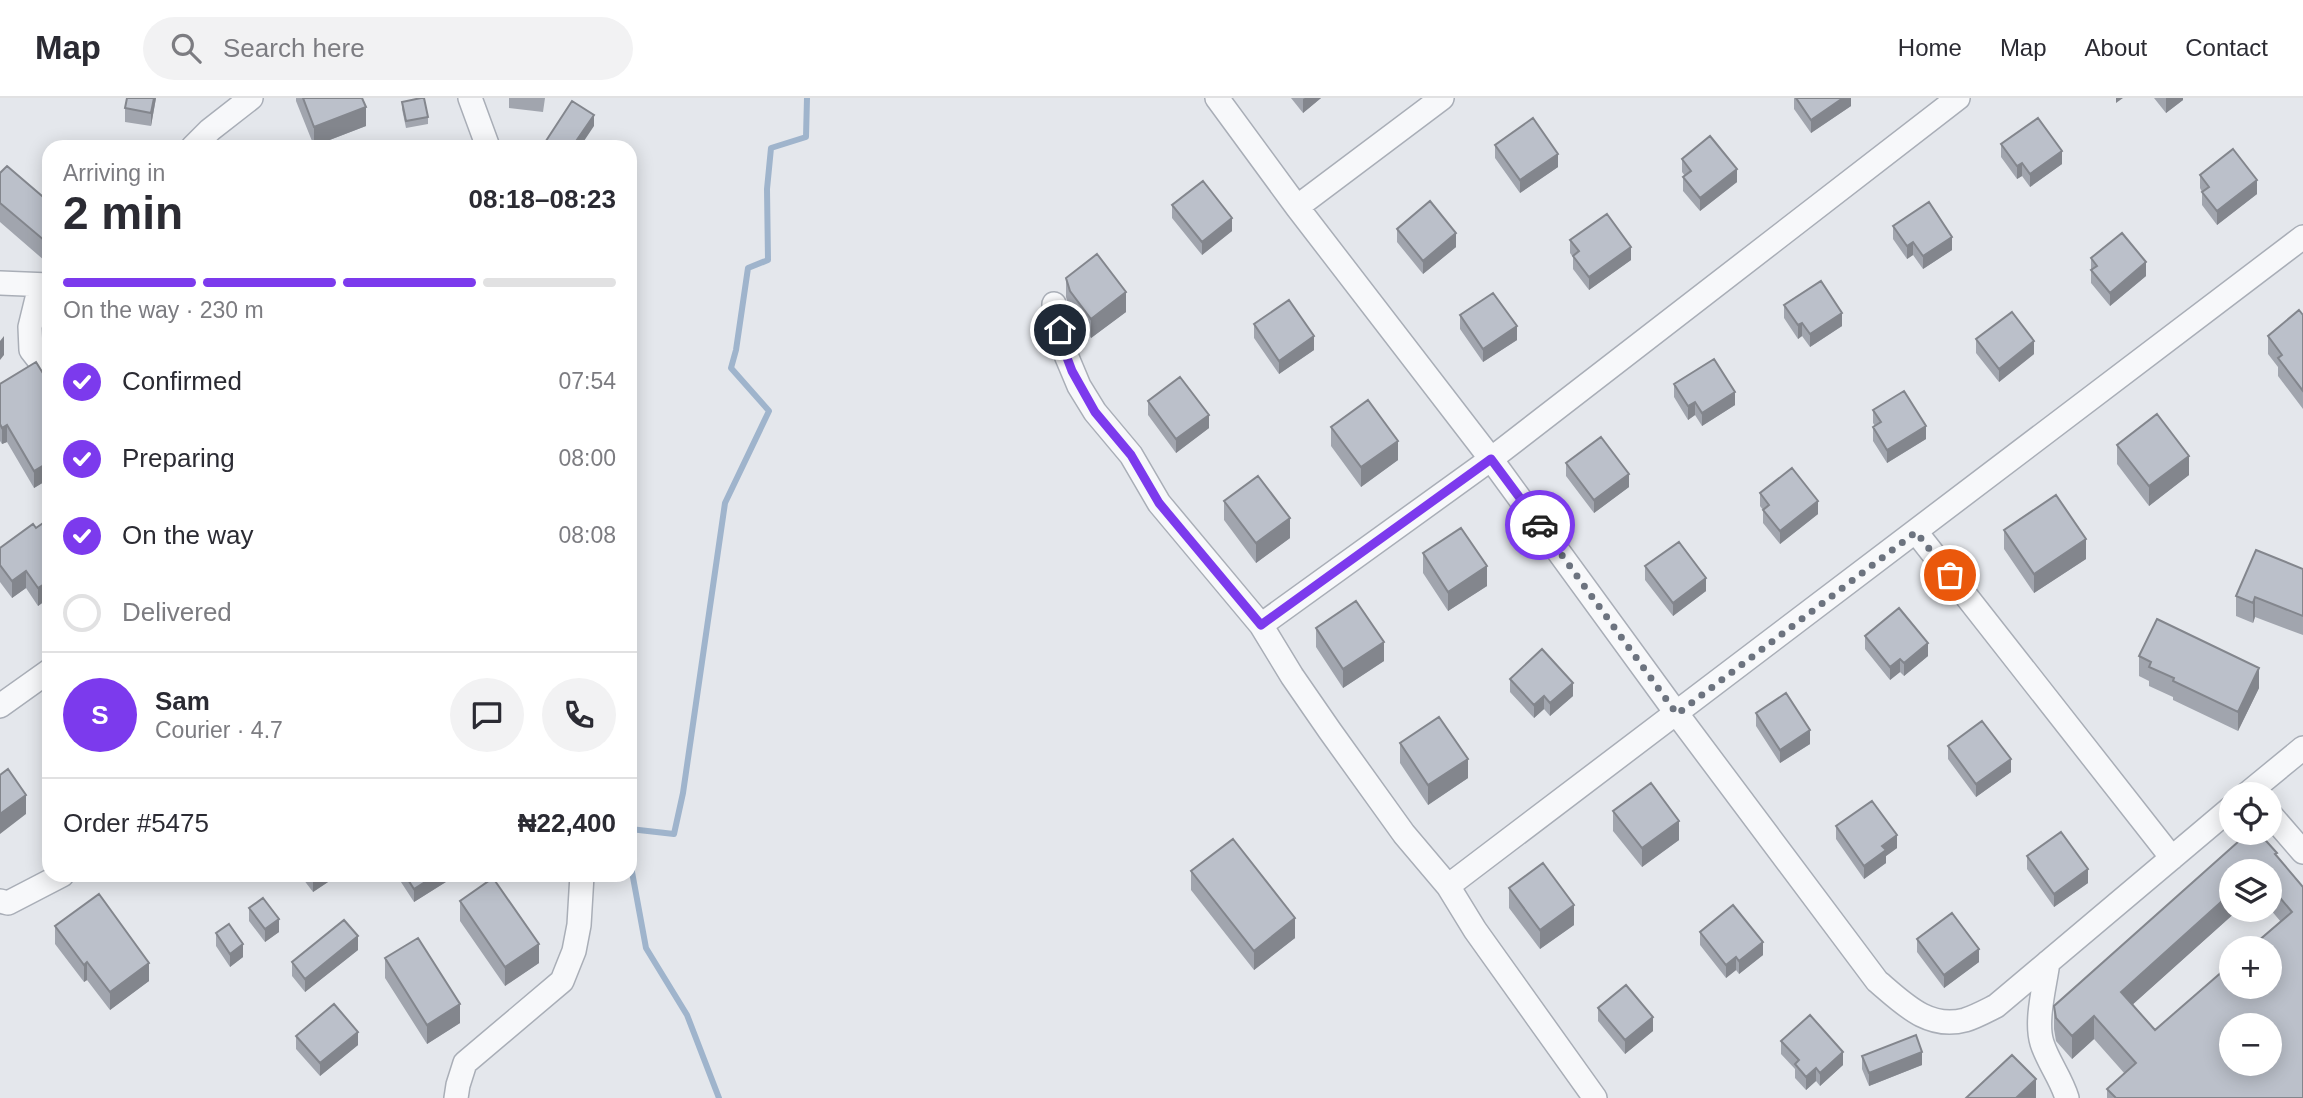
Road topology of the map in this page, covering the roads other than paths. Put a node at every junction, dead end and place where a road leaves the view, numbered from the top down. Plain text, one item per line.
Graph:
1 (251, 98) edge
2 (470, 98) edge
3 (1217, 98) edge
4 (1442, 98) edge
5 (1958, 98) edge
6 (200, 140) edge
7 (485, 140) edge
8 (1297, 207) junction
9 (2303, 237) edge
10 (0, 283) edge
11 (42, 286) edge
12 (42, 292) edge
13 (1054, 304) dead end
14 (42, 364) edge
15 (1491, 459) junction
16 (1916, 532) junction
17 (1261, 625) junction
18 (42, 676) edge
19 (0, 706) edge
20 (1677, 714) junction
21 (2303, 748) edge
22 (2264, 782) edge
23 (2219, 818) edge
24 (2282, 828) edge
25 (2303, 852) edge
26 (2172, 858) junction
27 (48, 882) edge
28 (582, 882) edge
29 (1448, 886) junction
30 (0, 901) edge
31 (2048, 962) junction
32 (456, 1098) edge
33 (1595, 1098) edge
34 (2067, 1098) edge

1 - 6 street
2 - 7 street
3 - 8 street
4 - 8 street
5 - 15 street
8 - 15 street
9 - 16 street
10 - 11 street
12 - 14 street
13 - 17 street
15 - 17 street
15 - 20 street
16 - 20 street
16 - 26 street
17 - 29 street
18 - 19 street
20 - 29 street
20 - 31 street
21 - 22 street
23 - 26 street
24 - 25 street
26 - 31 street
27 - 30 street
28 - 32 street
29 - 33 street
31 - 34 street

